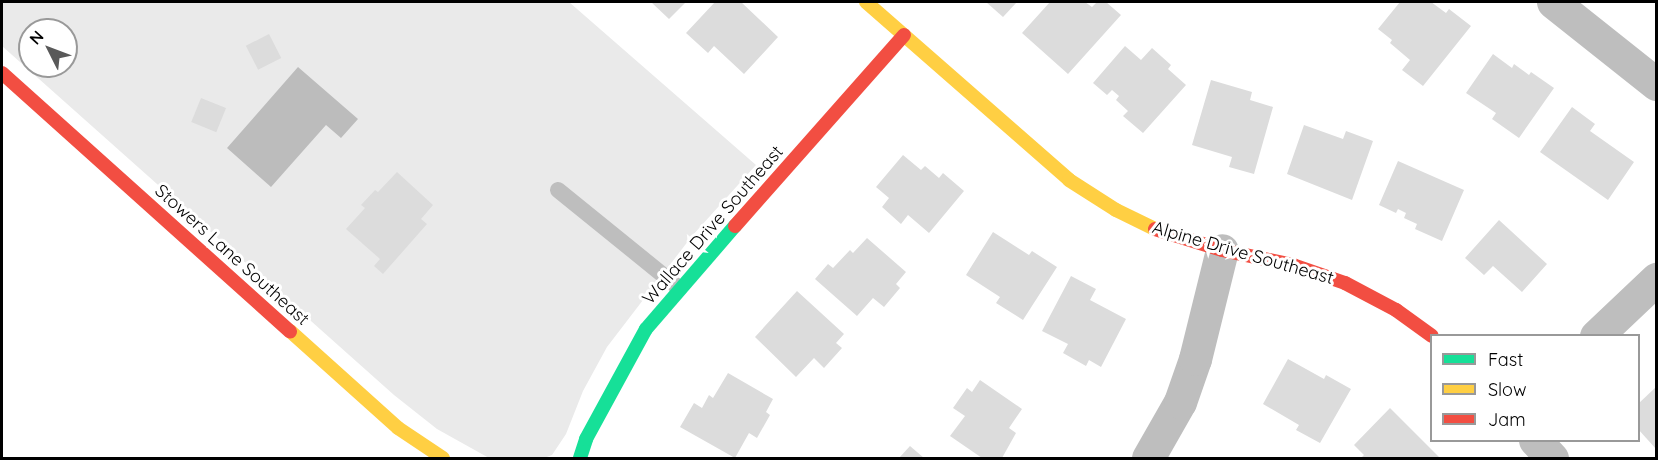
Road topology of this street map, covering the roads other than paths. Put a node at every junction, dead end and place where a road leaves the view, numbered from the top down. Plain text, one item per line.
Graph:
1 (866, 2) edge
2 (1552, 2) edge
3 (904, 35) junction
4 (2, 73) edge
5 (1656, 84) edge
6 (558, 190) dead end
7 (1222, 250) junction
8 (1656, 279) edge
9 (679, 288) junction
10 (1598, 334) edge
11 (1430, 335) edge
12 (1536, 442) edge
13 (443, 459) edge
14 (580, 459) edge
15 (1148, 459) edge
16 (1552, 459) edge

1 - 3 street, Alpine Drive Southeast
2 - 5 street
3 - 7 street, Alpine Drive Southeast
3 - 9 street, Wallace Drive Southeast
4 - 13 street, Stowers Lane Southeast
6 - 9 lane
7 - 11 street, Alpine Drive Southeast
7 - 15 street
8 - 10 street
9 - 14 street, Wallace Drive Southeast
12 - 16 street

